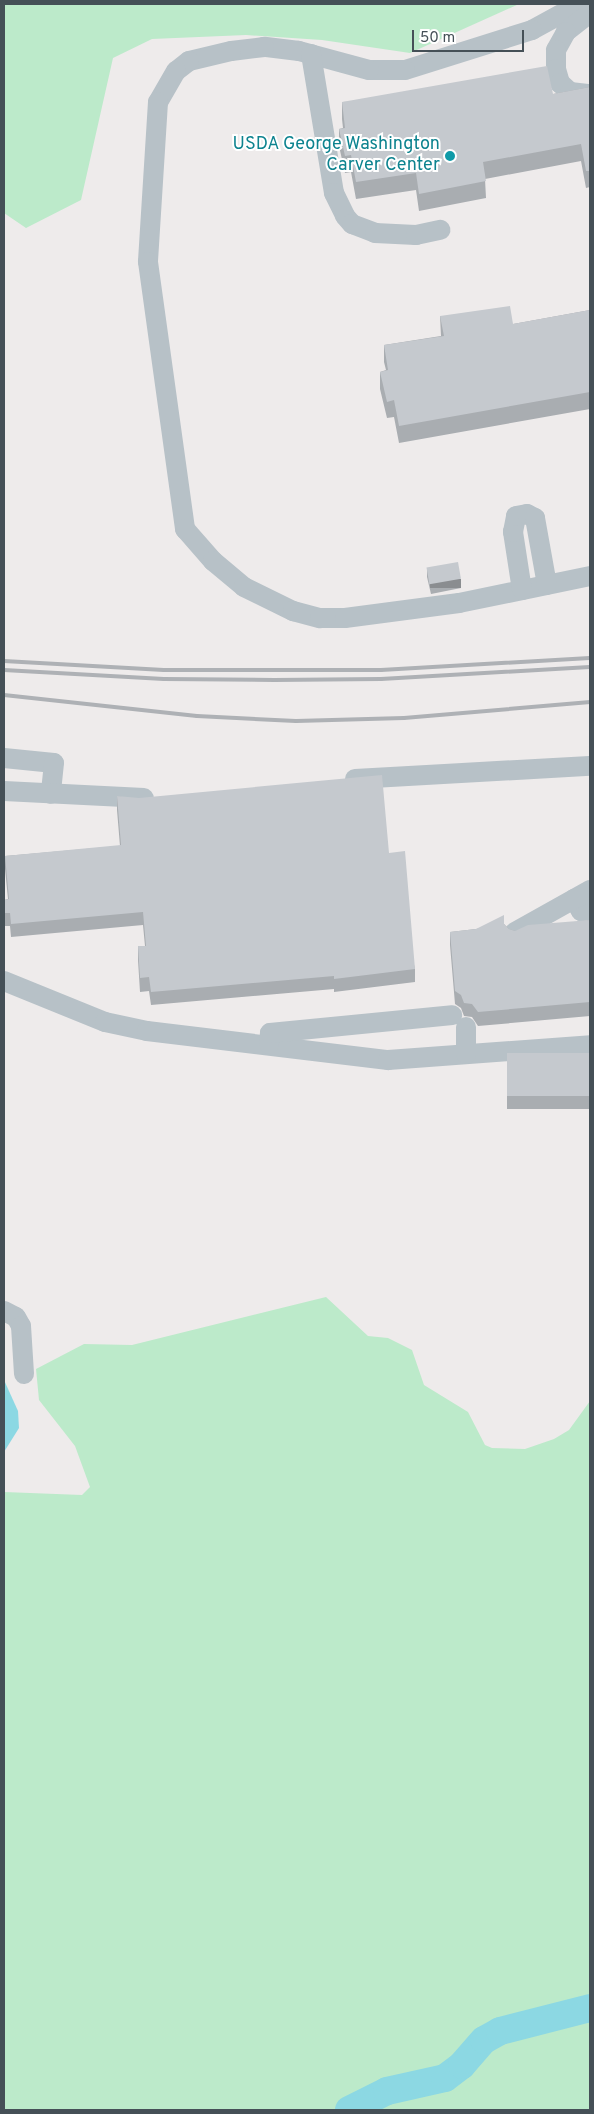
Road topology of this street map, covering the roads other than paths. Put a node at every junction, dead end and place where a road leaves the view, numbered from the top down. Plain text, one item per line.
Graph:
1 (582, 10) edge
2 (312, 54) junction
3 (590, 94) edge
4 (440, 230) dead end
5 (590, 576) edge
6 (547, 585) junction
7 (522, 590) junction
8 (4, 758) edge
9 (590, 766) edge
10 (334, 781) edge
11 (4, 791) edge
12 (51, 794) junction
13 (168, 796) edge
14 (585, 900) edge
15 (515, 932) edge
16 (4, 981) edge
17 (269, 1044) junction
18 (590, 1044) edge
19 (466, 1054) junction
20 (4, 1311) edge
21 (24, 1374) dead end

1 - 2 lane
1 - 3 lane
2 - 4 lane
2 - 7 lane
5 - 6 lane
6 - 7 lane
6 - 7 lane
8 - 12 lane
9 - 10 lane
11 - 12 lane
12 - 13 lane
14 - 15 lane
16 - 17 lane
17 - 19 lane
17 - 19 lane
18 - 19 lane
20 - 21 lane

